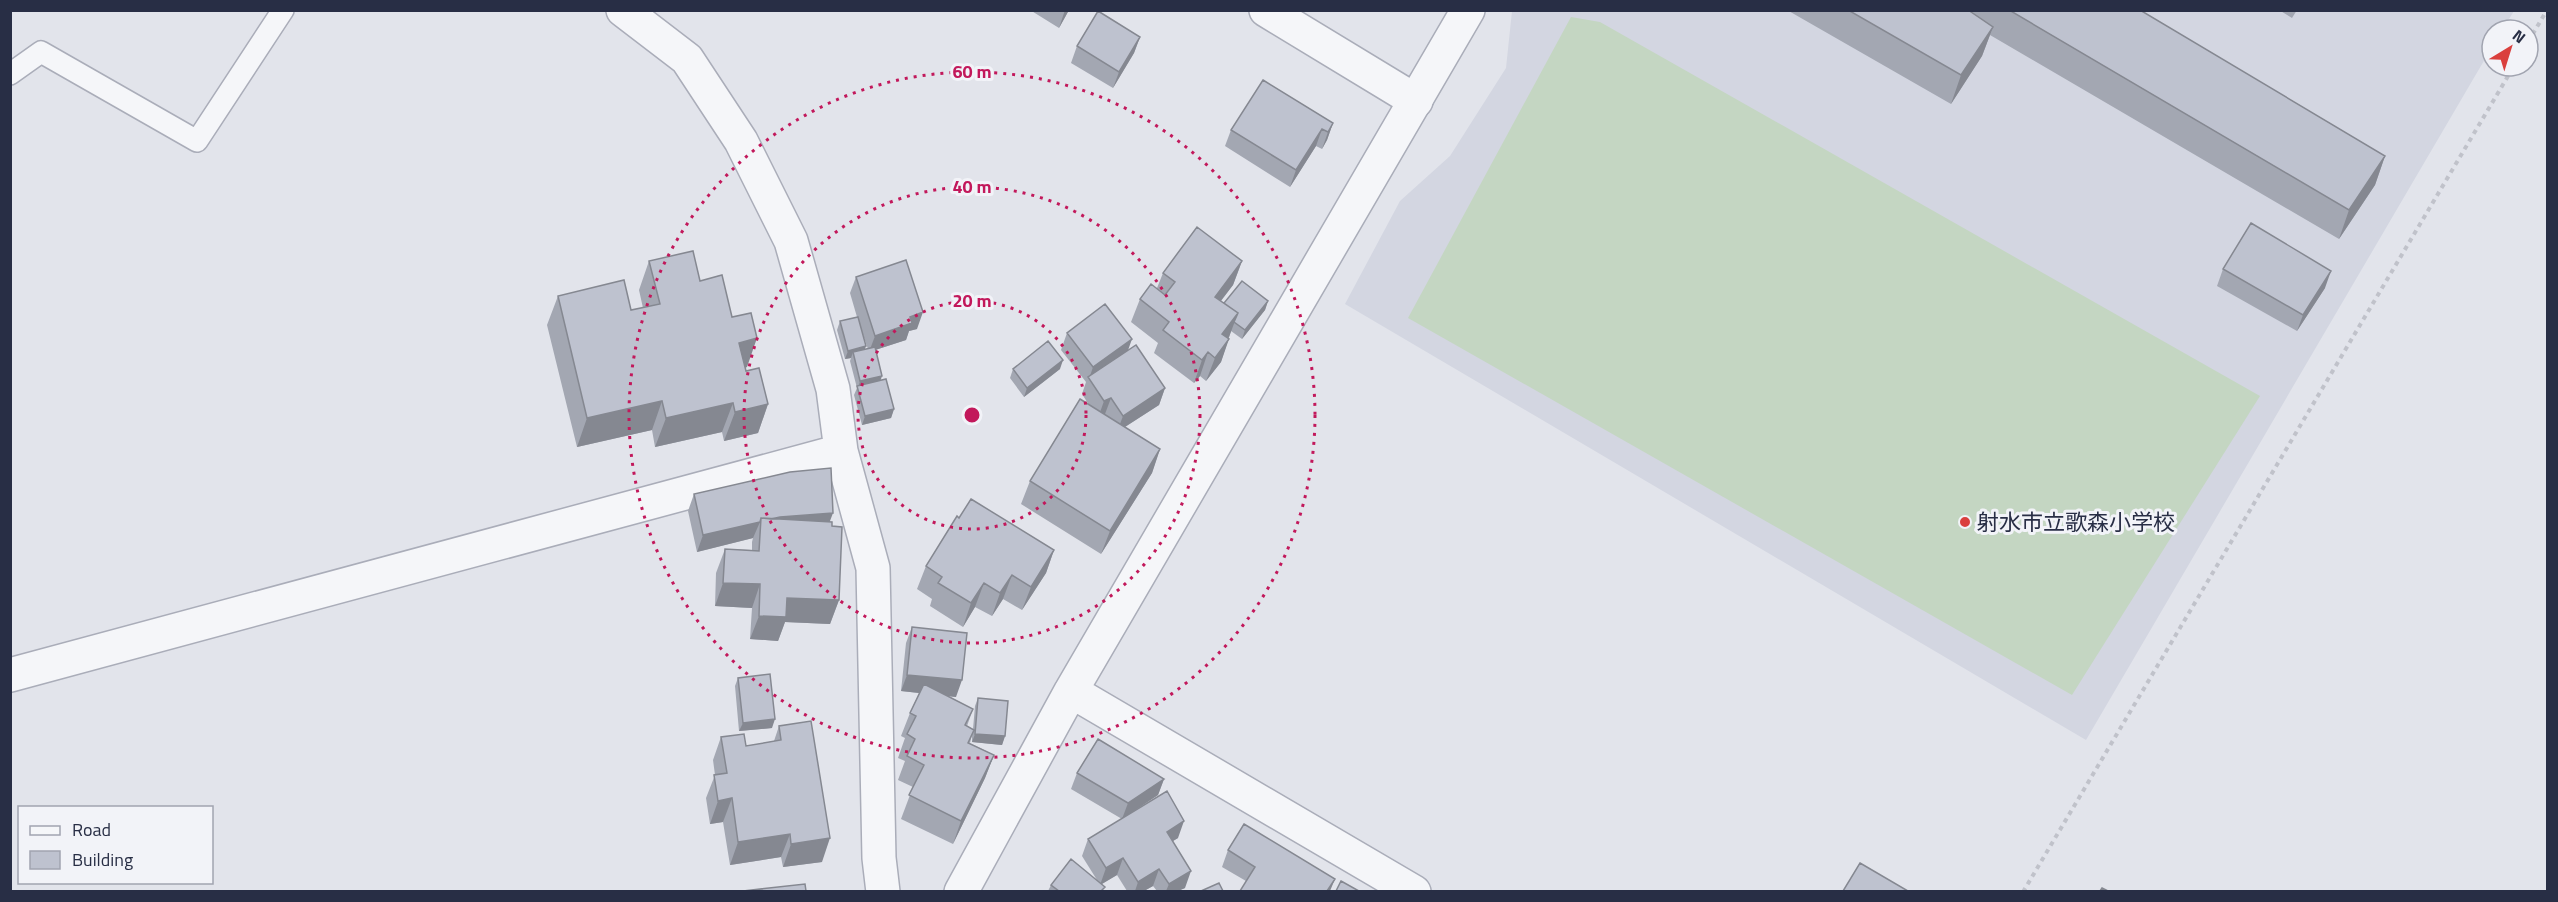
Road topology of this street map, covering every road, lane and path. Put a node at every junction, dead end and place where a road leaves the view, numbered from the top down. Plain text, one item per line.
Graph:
1 (283, 10) edge
2 (623, 10) edge
3 (1266, 10) edge
4 (1468, 10) edge
5 (10, 74) edge
6 (2507, 78) edge
7 (1416, 101) junction
8 (841, 451) junction
9 (10, 675) edge
10 (1071, 691) junction
11 (883, 891) edge
12 (961, 891) edge
13 (1414, 891) edge
14 (2023, 891) edge

1 - 5 lane
2 - 8 street
3 - 7 street
4 - 7 street
6 - 14 path
7 - 10 street
8 - 9 street
8 - 11 street
10 - 12 street
10 - 13 street

